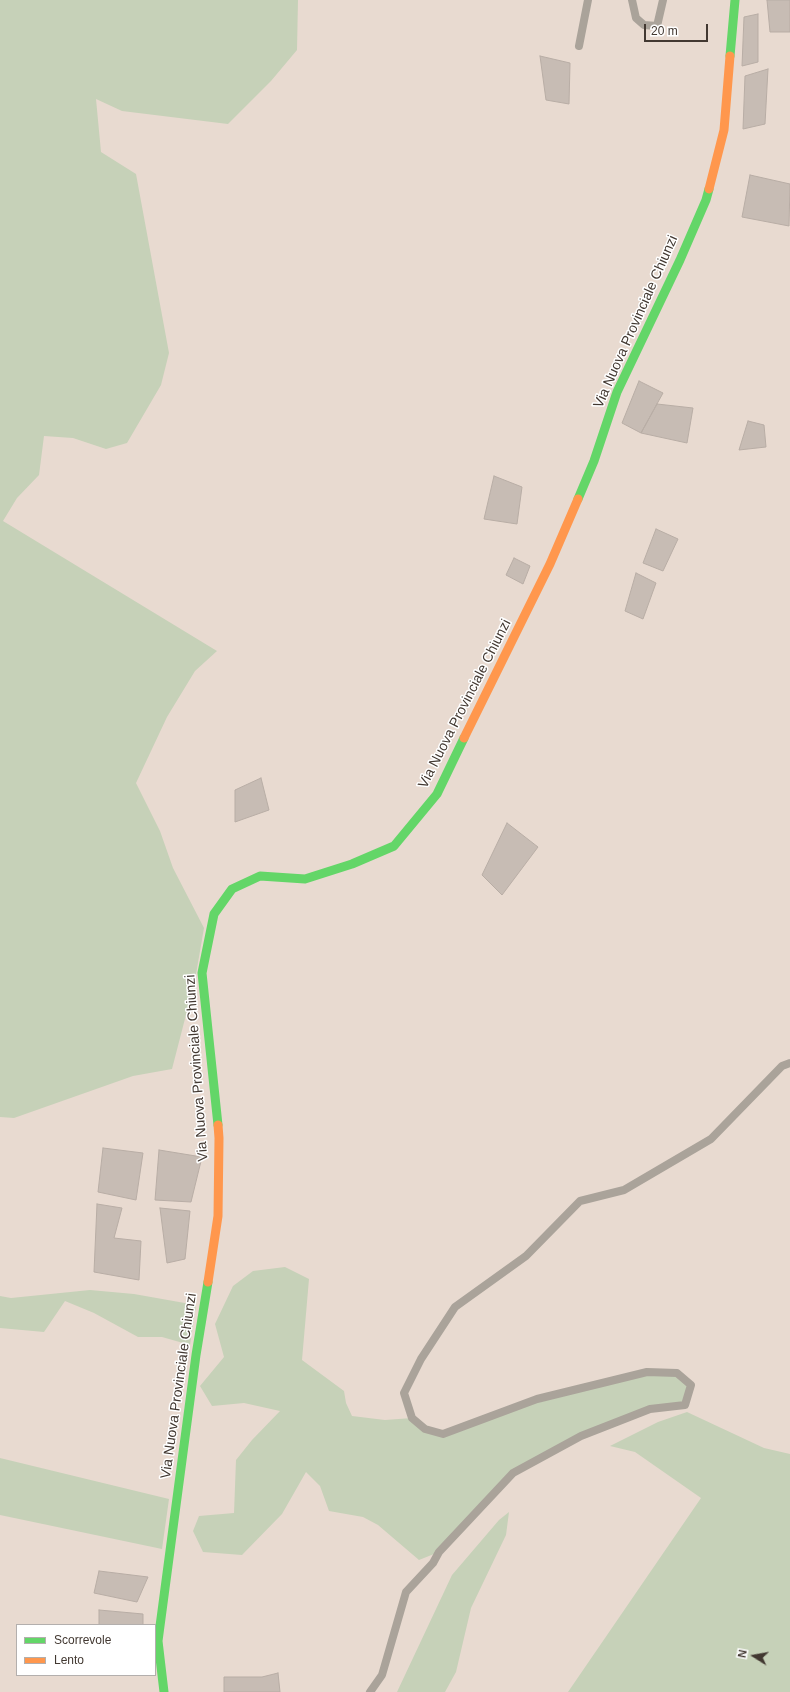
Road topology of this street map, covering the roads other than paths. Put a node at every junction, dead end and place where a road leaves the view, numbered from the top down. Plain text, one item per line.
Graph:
1 (588, 0) edge
2 (632, 0) edge
3 (663, 0) edge
4 (735, 0) edge
5 (579, 46) dead end
6 (790, 1063) edge
7 (165, 1691) edge
8 (370, 1692) edge

1 - 5 lane
2 - 3 lane
4 - 7 main road, Via Nuova Provinciale Chiunzi
6 - 8 lane

